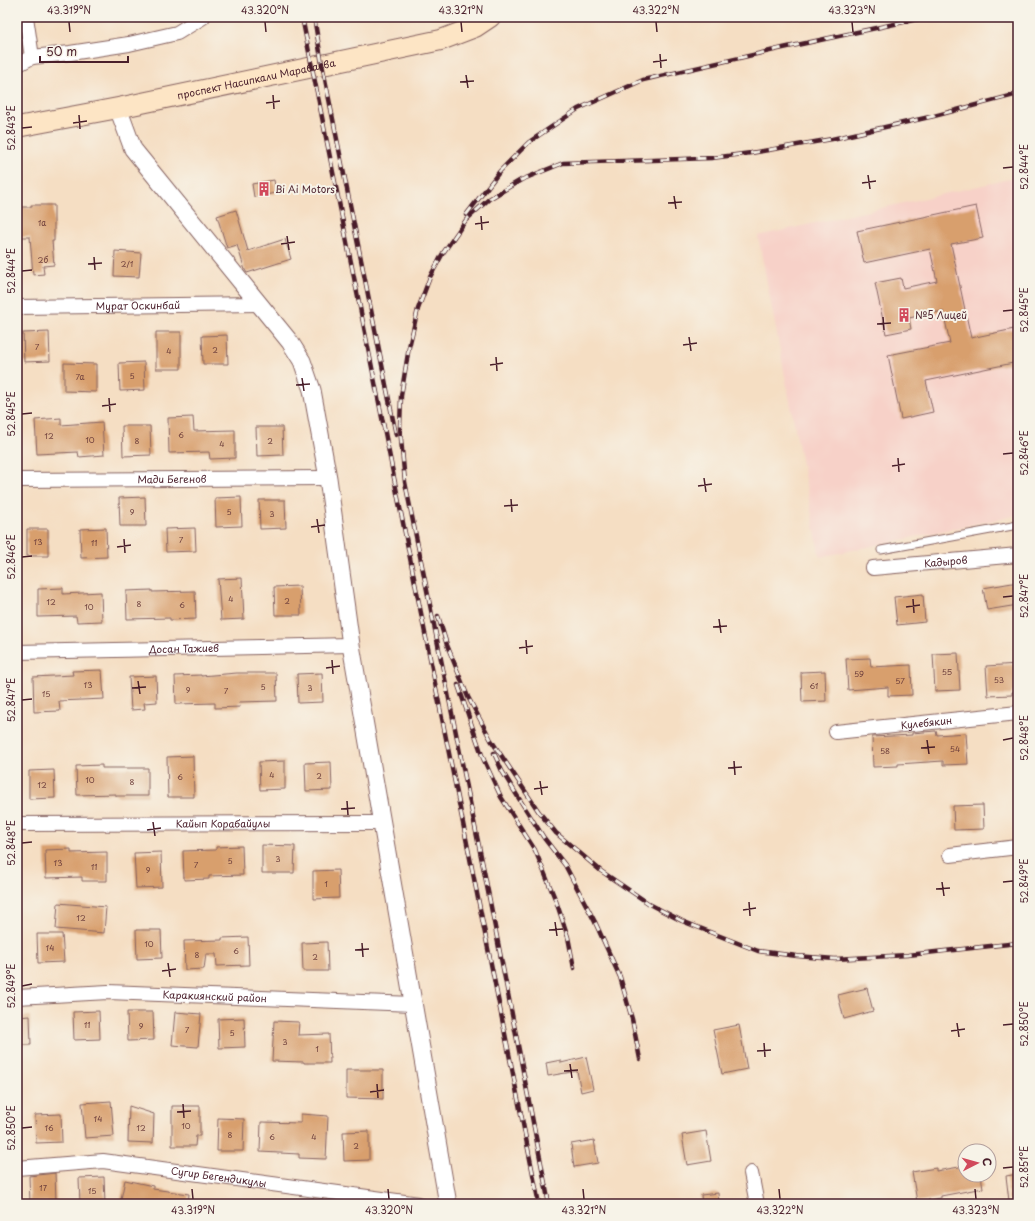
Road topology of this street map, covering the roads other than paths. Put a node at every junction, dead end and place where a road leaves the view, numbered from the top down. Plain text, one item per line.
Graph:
1 (26, 17) edge
2 (203, 17) edge
3 (480, 22) edge
4 (32, 57) junction
5 (17, 65) edge
6 (118, 108) junction
7 (17, 127) edge
8 (260, 304) junction
9 (17, 307) edge
10 (328, 478) junction
11 (17, 480) edge
12 (1018, 524) edge
13 (881, 550) dead end
14 (1018, 555) edge
15 (873, 568) dead end
16 (351, 645) junction
17 (17, 652) edge
18 (1018, 712) edge
19 (836, 732) dead end
20 (382, 823) junction
21 (17, 824) edge
22 (1018, 847) edge
23 (950, 855) dead end
24 (17, 997) edge
25 (413, 1004) junction
26 (17, 1168) edge
27 (751, 1172) dead end
28 (419, 1204) edge
29 (448, 1204) edge
30 (757, 1204) edge

1 - 4 street
2 - 4 street
3 - 6 main road, проспект Насипкали Марабаева
4 - 5 street
6 - 7 main road, проспект Насипкали Марабаева
6 - 8 street
8 - 9 street, Мурат Оскинбай
8 - 10 street
10 - 11 street, Мади Бегенов
10 - 16 street
12 - 13 lane
14 - 15 street, Кадыров
16 - 17 street, Досан Тажиев
16 - 20 street
18 - 19 street, Кулебякин
20 - 21 street, Кайып Корабайулы
20 - 25 street
22 - 23 street
24 - 25 street, Каракиянский район
25 - 29 street
26 - 28 street, Сугир Бегендикулы
27 - 30 street

